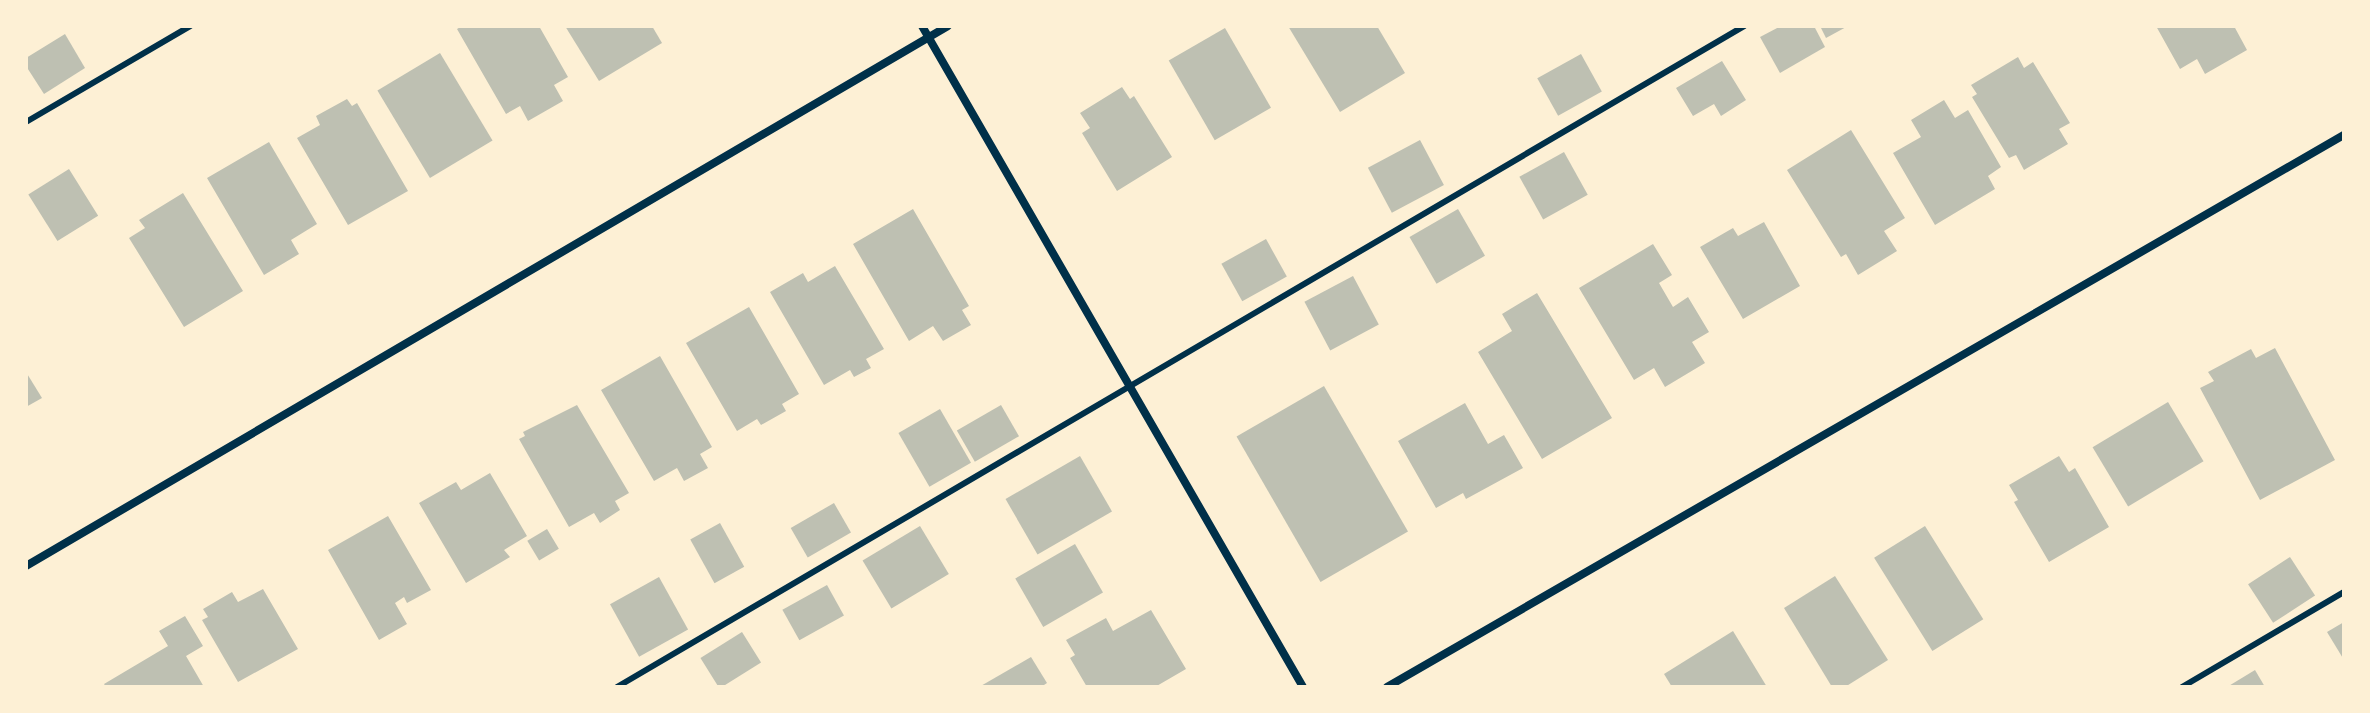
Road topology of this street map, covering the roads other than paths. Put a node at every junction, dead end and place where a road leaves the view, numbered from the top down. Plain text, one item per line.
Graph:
1 (190, 26) edge
2 (922, 26) edge
3 (948, 26) edge
4 (1744, 26) edge
5 (928, 37) junction
6 (26, 122) edge
7 (2344, 135) edge
8 (1132, 384) junction
9 (26, 566) edge
10 (2344, 592) edge
11 (617, 687) edge
12 (1303, 687) edge
13 (1387, 687) edge
14 (2182, 687) edge

1 - 6 lane
2 - 5 street
3 - 5 street
4 - 8 lane
5 - 8 street
5 - 9 street
7 - 13 street
8 - 11 lane
8 - 12 street
10 - 14 lane

